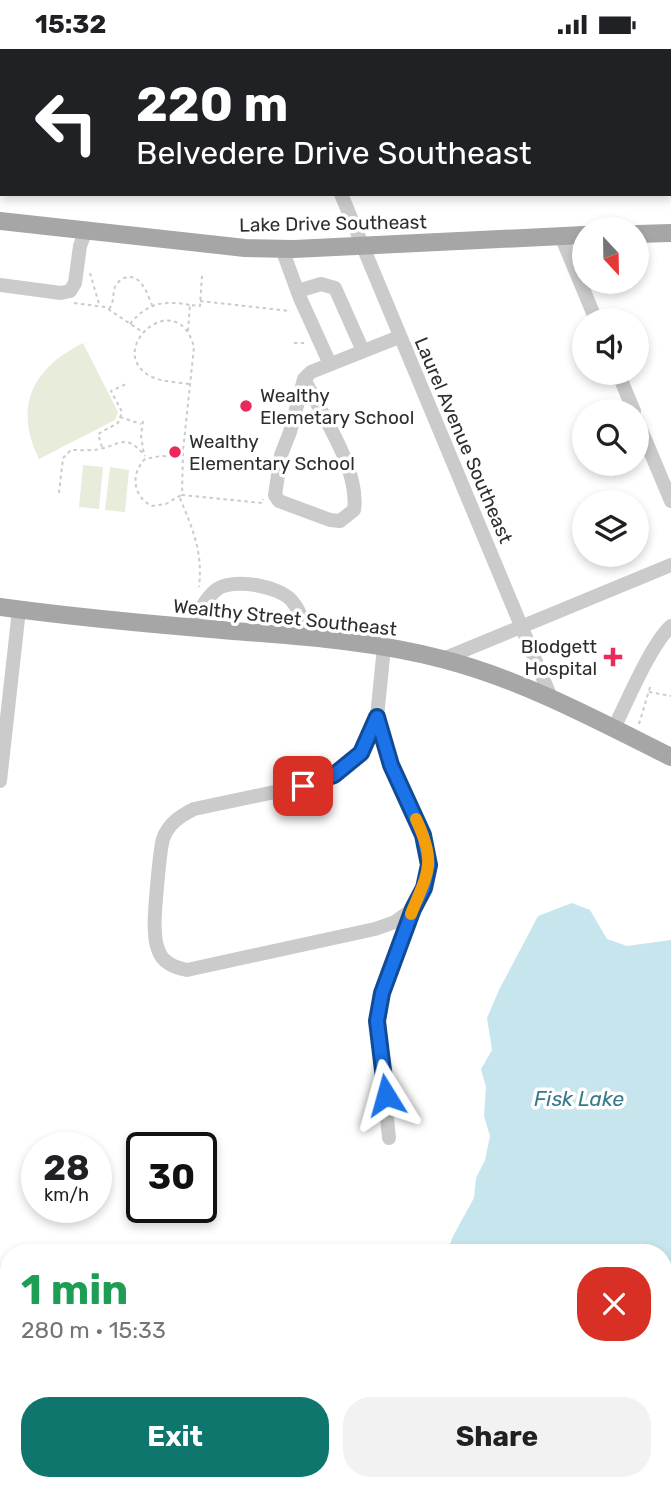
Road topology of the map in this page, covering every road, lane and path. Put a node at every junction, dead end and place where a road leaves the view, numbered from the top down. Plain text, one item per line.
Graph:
1 (342, 196) edge
2 (0, 221) edge
3 (86, 230) junction
4 (671, 233) edge
5 (649, 234) edge
6 (561, 236) junction
7 (572, 236) edge
8 (361, 246) junction
9 (282, 249) junction
10 (87, 266) dead end
11 (202, 275) dead end
12 (0, 285) edge
13 (294, 297) junction
14 (200, 301) junction
15 (67, 303) dead end
16 (152, 305) junction
17 (190, 305) junction
18 (100, 306) junction
19 (591, 308) edge
20 (109, 309) junction
21 (130, 324) junction
22 (142, 332) junction
23 (188, 332) junction
24 (307, 337) dead end
25 (399, 337) junction
26 (294, 343) dead end
27 (363, 351) junction
28 (330, 364) junction
29 (304, 379) junction
30 (128, 383) dead end
31 (189, 384) junction
32 (120, 417) junction
33 (102, 449) junction
34 (649, 449) edge
35 (182, 457) junction
36 (145, 458) junction
37 (263, 491) dead end
38 (59, 493) dead end
39 (181, 496) junction
40 (671, 502) edge
41 (671, 565) edge
42 (197, 596) dead end
43 (0, 607) edge
44 (19, 610) junction
45 (671, 626) edge
46 (194, 627) junction
47 (522, 627) junction
48 (307, 636) junction
49 (384, 647) junction
50 (443, 659) junction
51 (654, 678) dead end
52 (649, 692) junction
53 (671, 696) edge
54 (552, 700) junction
55 (377, 717) junction
56 (639, 724) dead end
57 (614, 728) junction
58 (671, 757) edge
59 (0, 781) edge
60 (413, 909) junction
61 (389, 1138) dead end

1 - 8 street, Laurel Avenue Southeast
2 - 3 main road, Lake Drive Southeast
3 - 9 main road, Lake Drive Southeast
3 - 12 street
4 - 5 main road
6 - 7 main road, Lake Drive Southeast
6 - 8 main road, Lake Drive Southeast
6 - 19 street
8 - 9 main road, Lake Drive Southeast
8 - 25 street, Laurel Avenue Southeast
9 - 13 street
10 - 18 path
11 - 14 path
13 - 14 path
13 - 27 street
13 - 28 street
14 - 17 path
15 - 18 path
16 - 17 path
16 - 20 path
16 - 21 path
17 - 23 path
18 - 20 path
20 - 21 path
21 - 22 path
22 - 23 path
22 - 31 path
23 - 31 path
24 - 26 path
25 - 27 street
25 - 47 street, Laurel Avenue Southeast
27 - 28 street
28 - 29 street
29 - 29 street
30 - 32 path
31 - 35 path
32 - 33 path
32 - 36 path
33 - 36 path
33 - 38 path
34 - 40 street
35 - 36 path
35 - 39 path
36 - 39 path
37 - 39 path
39 - 42 path
41 - 47 street
43 - 44 main road, Wealthy Street Southeast
44 - 46 main road, Wealthy Street Southeast
44 - 59 street
45 - 57 street
46 - 48 main road, Wealthy Street Southeast
46 - 48 street
47 - 50 street
47 - 54 street, Laurel Avenue Southeast
48 - 49 main road, Wealthy Street Southeast
49 - 50 main road, Wealthy Street Southeast
49 - 55 street
50 - 54 main road, Wealthy Street Southeast
51 - 52 path
52 - 53 path
52 - 56 path
54 - 57 main road, Wealthy Street Southeast
55 - 60 street
55 - 60 street
57 - 58 main road, Wealthy Street Southeast
60 - 61 street

